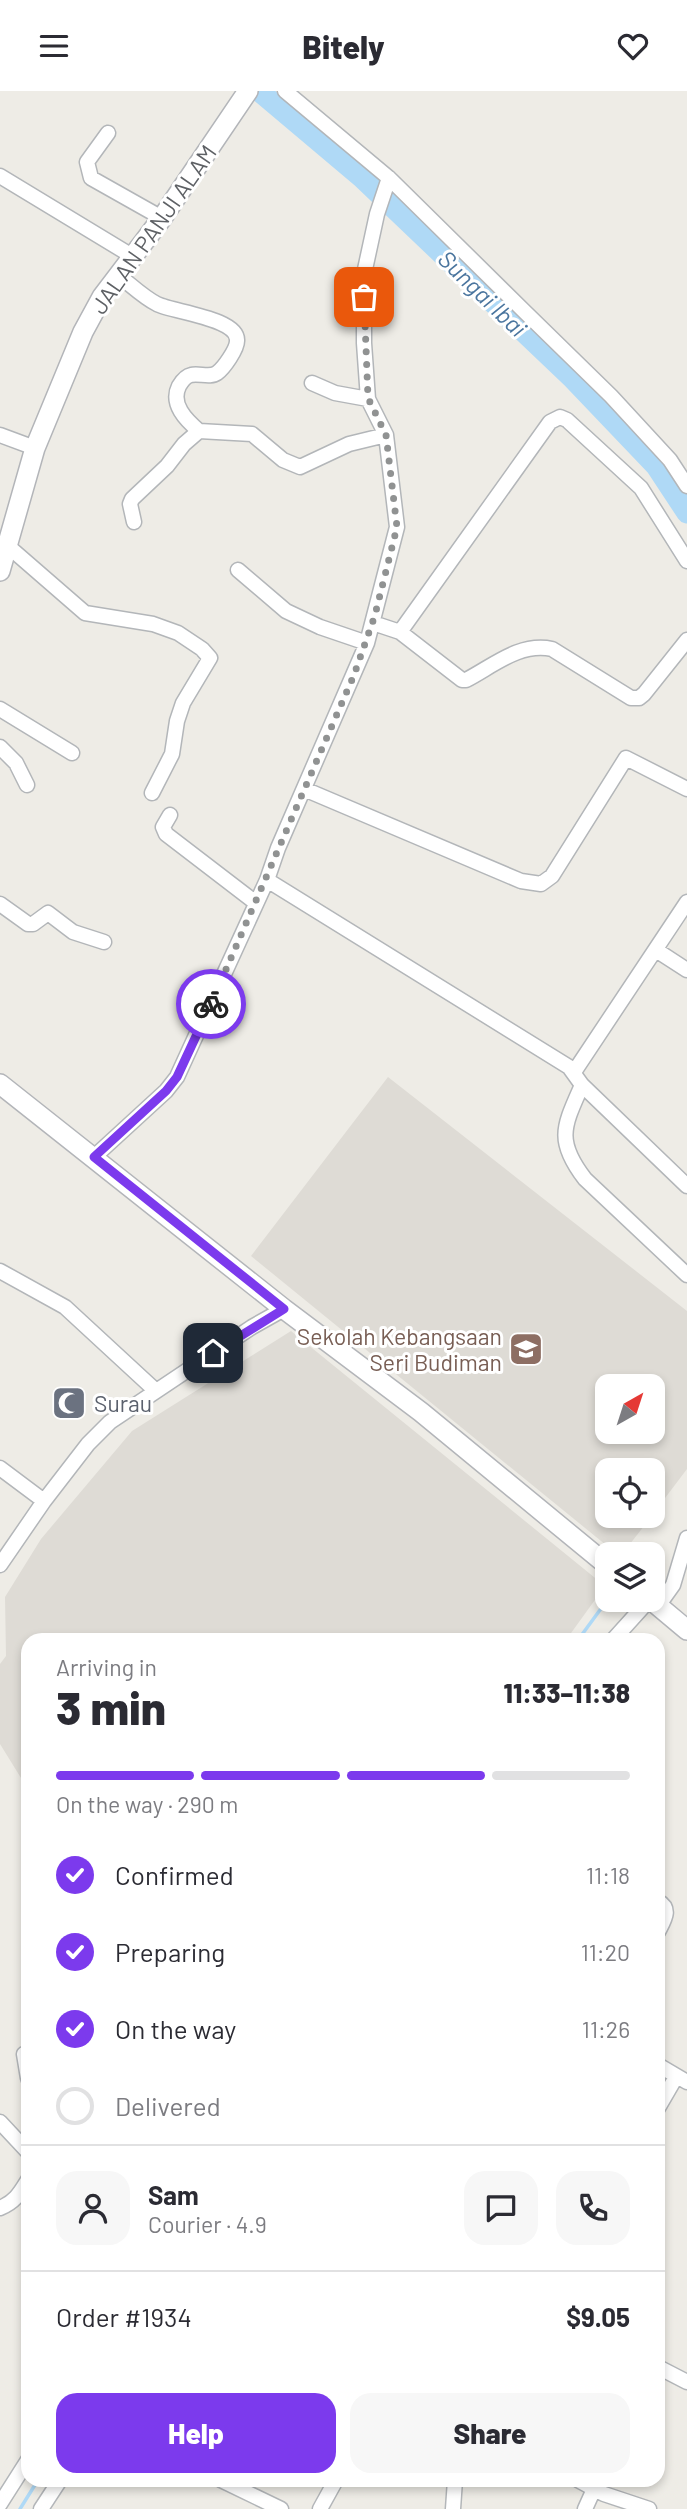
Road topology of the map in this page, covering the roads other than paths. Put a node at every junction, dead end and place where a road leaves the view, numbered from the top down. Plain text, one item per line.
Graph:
1 (285, 91) edge
2 (240, 94) edge
3 (108, 133) dead end
4 (0, 176) edge
5 (389, 179) junction
6 (162, 218) junction
7 (132, 256) junction
8 (118, 275) junction
9 (312, 383) dead end
10 (368, 398) junction
11 (199, 431) junction
12 (0, 435) edge
13 (386, 435) junction
14 (35, 448) junction
15 (686, 481) edge
16 (134, 522) dead end
17 (9, 547) junction
18 (687, 561) edge
19 (238, 570) dead end
20 (0, 571) edge
21 (373, 623) junction
22 (400, 632) junction
23 (687, 640) edge
24 (367, 643) junction
25 (0, 709) edge
26 (0, 747) edge
27 (72, 753) dead end
28 (26, 785) dead end
29 (304, 789) junction
30 (687, 789) edge
31 (152, 793) dead end
32 (170, 815) dead end
33 (267, 880) junction
34 (0, 904) edge
35 (256, 904) junction
36 (686, 905) edge
37 (104, 943) dead end
38 (656, 950) junction
39 (687, 970) edge
40 (574, 1072) junction
41 (0, 1084) edge
42 (582, 1085) junction
43 (94, 1157) junction
44 (687, 1186) edge
45 (0, 1271) edge
46 (687, 1275) edge
47 (284, 1309) junction
48 (156, 1391) junction
49 (0, 1468) edge
50 (44, 1501) junction
51 (687, 1538) edge
52 (595, 1555) edge
53 (0, 1565) edge
54 (665, 1592) edge
55 (642, 1612) edge
56 (665, 1612) edge
57 (687, 1630) edge
58 (620, 1633) edge
59 (665, 2069) edge
60 (682, 2080) edge
61 (665, 2100) edge
62 (0, 2122) edge
63 (21, 2144) edge
64 (21, 2193) edge
65 (0, 2208) edge
66 (665, 2371) edge
67 (687, 2382) edge
68 (21, 2471) edge
69 (55, 2487) edge
70 (235, 2487) edge
71 (332, 2487) edge
72 (455, 2487) edge
73 (590, 2487) edge
74 (594, 2489) junction
75 (0, 2504) edge
76 (41, 2509) edge
77 (281, 2509) edge
78 (320, 2509) edge
79 (453, 2509) edge
80 (585, 2509) edge
81 (649, 2509) edge

1 - 5 street
2 - 6 main road, JALAN PANJI ALAM
3 - 6 street
4 - 7 street
5 - 10 street
5 - 15 street
6 - 7 main road, JALAN PANJI ALAM
7 - 8 main road, JALAN PANJI ALAM
8 - 11 street
8 - 14 main road, JALAN PANJI ALAM
9 - 10 street
10 - 13 street
11 - 13 street
11 - 16 street
12 - 14 street
13 - 21 street
14 - 17 main road, JALAN PANJI ALAM
17 - 20 main road, JALAN PANJI ALAM
17 - 31 street
18 - 22 street
19 - 24 street
21 - 22 street
21 - 24 street
22 - 23 street
24 - 29 street
25 - 27 street
26 - 28 street
29 - 30 street
29 - 33 street
32 - 35 street
33 - 35 street
33 - 40 street
34 - 37 street
35 - 43 street
36 - 38 street
38 - 39 street
38 - 40 street
40 - 42 street
41 - 43 main road
42 - 44 street
42 - 46 street
43 - 47 main road
45 - 48 street
47 - 48 street
47 - 52 main road
48 - 50 street
49 - 50 street
50 - 53 street
51 - 54 street
55 - 58 street
56 - 57 main road
59 - 60 street
60 - 61 street
62 - 63 street
64 - 65 street
66 - 67 street
68 - 75 street
69 - 76 street
70 - 77 street
71 - 78 street
72 - 79 street
73 - 74 street
74 - 80 street
74 - 81 street

